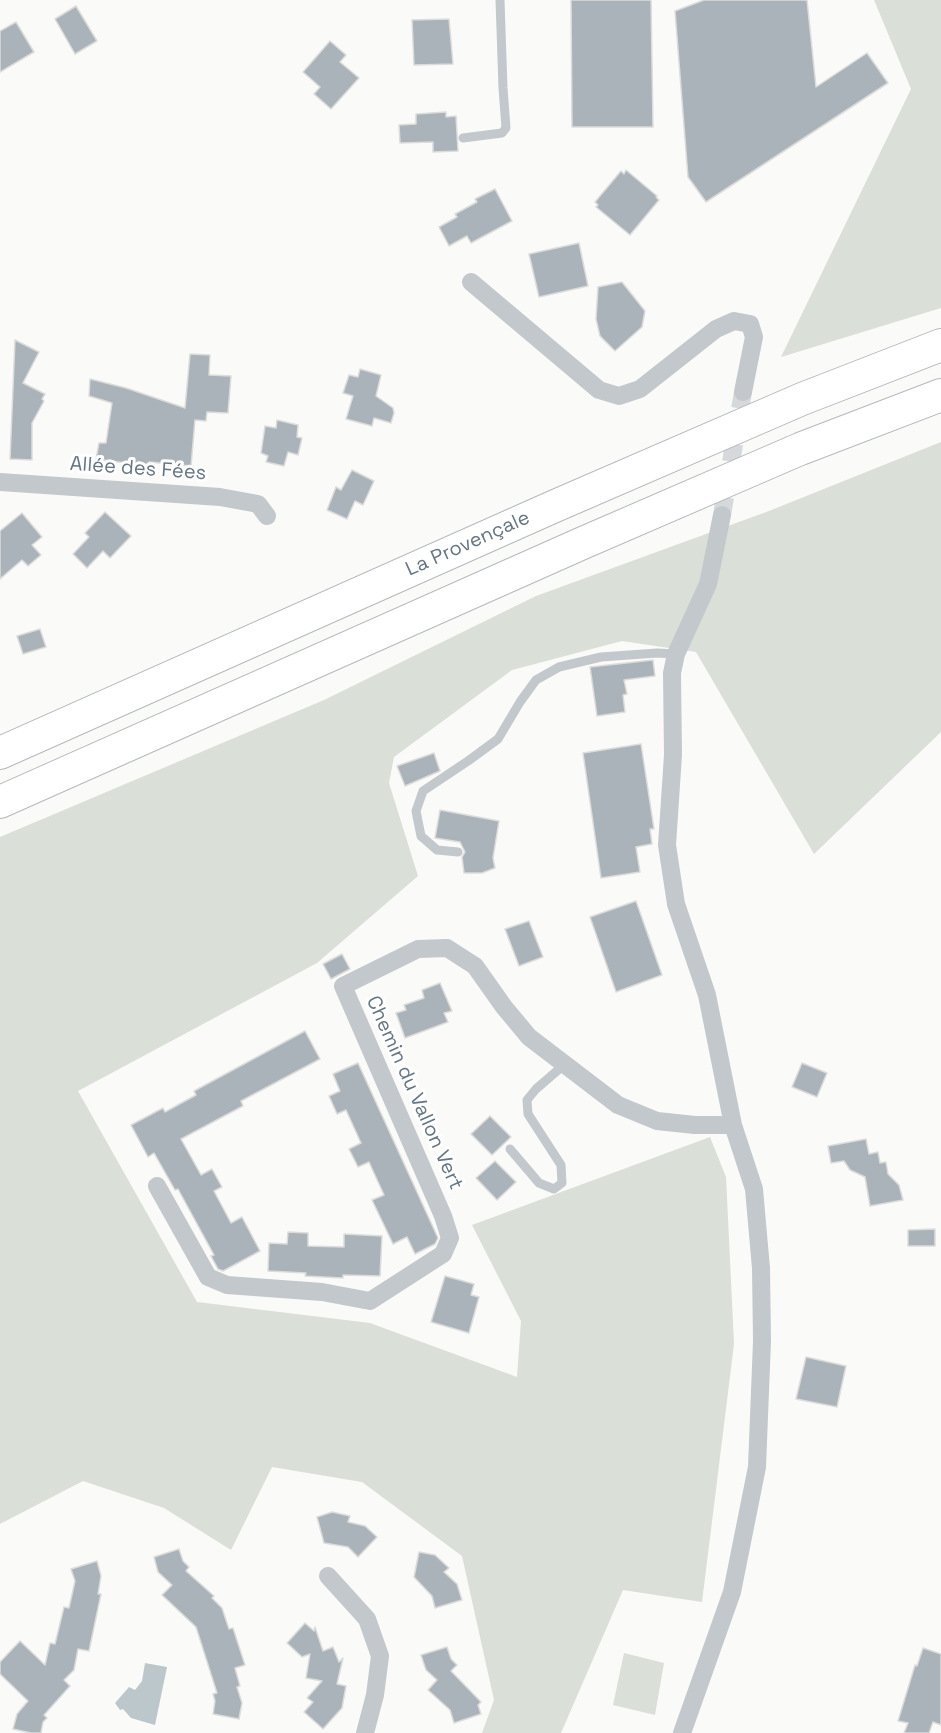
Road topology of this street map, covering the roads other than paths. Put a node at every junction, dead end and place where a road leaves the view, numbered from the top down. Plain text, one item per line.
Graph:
1 (500, 0) edge
2 (463, 138) dead end
3 (471, 282) dead end
4 (941, 345) edge
5 (743, 392) tunnel mouth
6 (941, 395) edge
7 (0, 482) edge
8 (722, 515) tunnel mouth
9 (267, 516) dead end
10 (676, 654) junction
11 (0, 753) edge
12 (0, 802) edge
13 (458, 852) dead end
14 (565, 1064) junction
15 (733, 1125) junction
16 (510, 1149) dead end
17 (157, 1186) dead end
18 (328, 1576) dead end
19 (365, 1733) edge
20 (682, 1733) edge

1 - 2 lane
3 - 5 street
4 - 11 highway, La Provençale
6 - 12 highway
7 - 9 street, Allée des Fées
8 - 10 street
10 - 13 lane
10 - 15 street
14 - 15 street, Chemin du Vallon Vert
14 - 16 lane
14 - 17 street, Chemin du Vallon Vert
15 - 20 street
18 - 19 street

